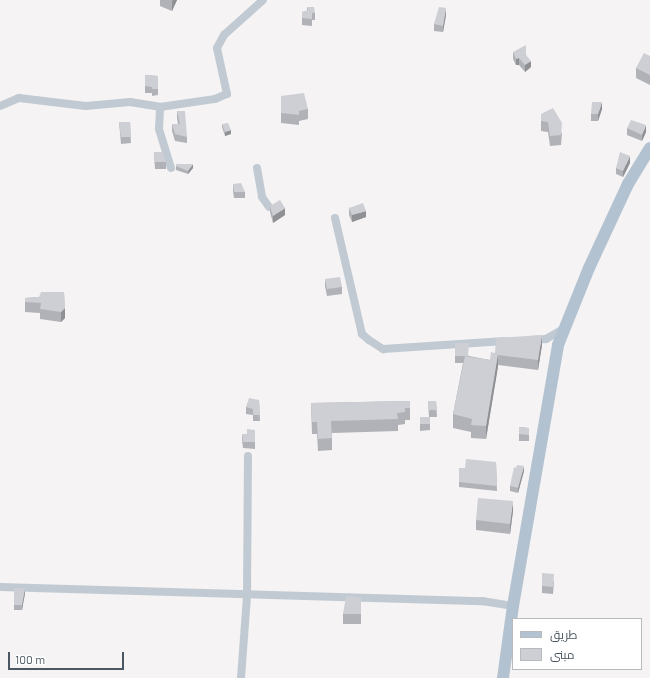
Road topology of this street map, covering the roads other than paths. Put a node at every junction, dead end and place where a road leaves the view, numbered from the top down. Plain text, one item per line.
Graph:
1 (263, 0) edge
2 (0, 106) edge
3 (160, 107) junction
4 (650, 148) edge
5 (171, 168) dead end
6 (257, 168) dead end
7 (269, 207) edge
8 (335, 218) dead end
9 (564, 329) junction
10 (248, 456) dead end
11 (0, 587) edge
12 (247, 596) junction
13 (513, 606) junction
14 (241, 678) edge
15 (503, 678) edge

1 - 3 street
2 - 3 street
3 - 5 street
4 - 9 main road
6 - 7 street
8 - 9 street
9 - 13 main road
10 - 12 street
11 - 12 street
12 - 13 street
12 - 14 street
13 - 15 main road

